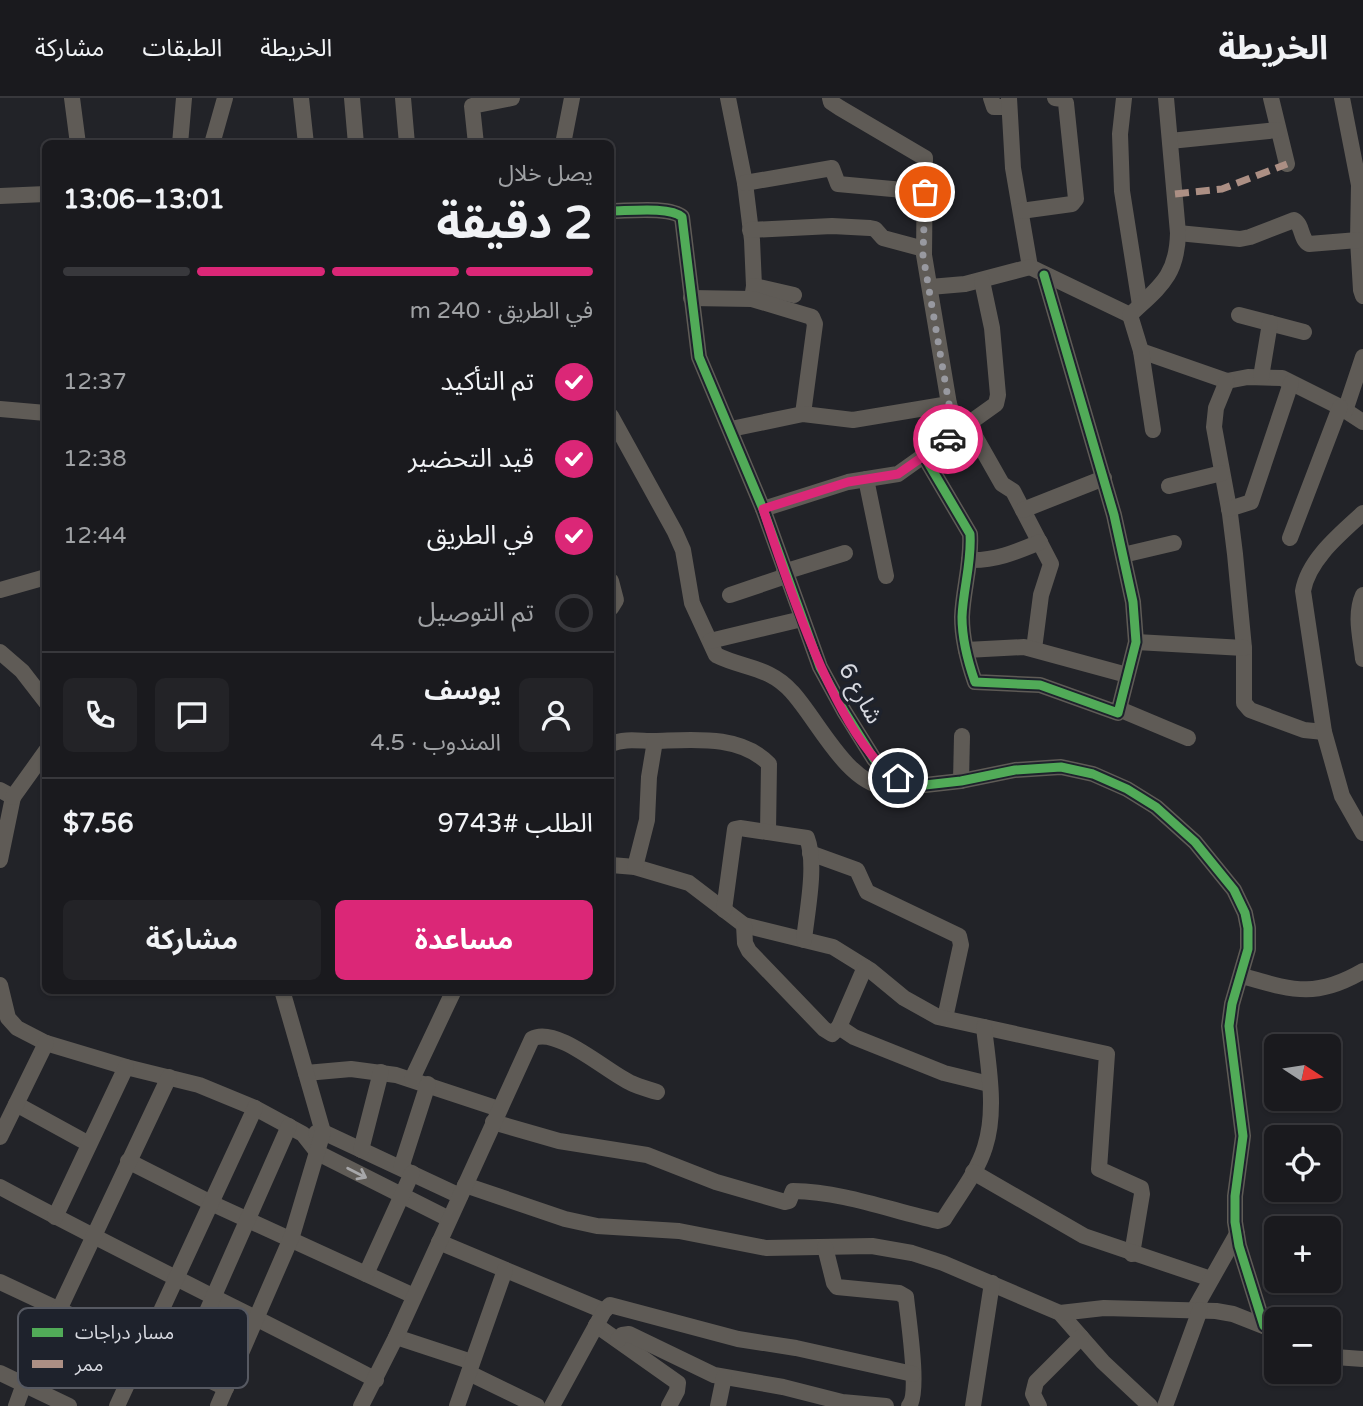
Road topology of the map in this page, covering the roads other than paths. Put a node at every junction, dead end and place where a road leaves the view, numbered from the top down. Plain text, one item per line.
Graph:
1 (72, 98) edge
2 (184, 98) edge
3 (225, 98) edge
4 (301, 98) edge
5 (352, 98) edge
6 (404, 98) edge
7 (512, 98) edge
8 (572, 98) edge
9 (728, 98) edge
10 (830, 98) edge
11 (991, 98) edge
12 (1055, 98) edge
13 (1124, 98) edge
14 (1166, 98) edge
15 (1270, 98) edge
16 (1342, 98) edge
17 (469, 102) edge
18 (1009, 103) edge
19 (1278, 130) junction
20 (77, 140) edge
21 (180, 140) edge
22 (213, 140) edge
23 (306, 140) edge
24 (356, 140) edge
25 (407, 140) edge
26 (475, 140) edge
27 (564, 140) edge
28 (1170, 141) junction
29 (1287, 164) dead end
30 (745, 183) junction
31 (925, 192) junction
32 (42, 194) edge
33 (0, 196) edge
34 (614, 211) edge
35 (1021, 211) junction
36 (750, 230) junction
37 (1178, 233) junction
38 (1358, 240) junction
39 (924, 249) junction
40 (1037, 271) junction
41 (982, 281) junction
42 (930, 287) junction
43 (753, 292) junction
44 (794, 295) dead end
45 (1363, 296) edge
46 (691, 298) junction
47 (1135, 310) junction
48 (1239, 315) dead end
49 (1270, 323) junction
50 (1304, 332) dead end
51 (1141, 351) junction
52 (1363, 357) edge
53 (1261, 377) junction
54 (1227, 381) junction
55 (1292, 383) junction
56 (949, 404) junction
57 (0, 409) edge
58 (1343, 409) junction
59 (42, 412) edge
60 (803, 414) junction
61 (614, 421) edge
62 (1363, 422) edge
63 (963, 428) junction
64 (731, 429) junction
65 (1153, 430) dead end
66 (925, 456) junction
67 (1222, 473) junction
68 (1104, 478) junction
69 (866, 480) junction
70 (1169, 486) dead end
71 (763, 509) junction
72 (1229, 509) junction
73 (1023, 510) junction
74 (1361, 522) edge
75 (1290, 538) dead end
76 (1040, 542) junction
77 (1174, 543) dead end
78 (845, 553) dead end
79 (1123, 555) junction
80 (969, 560) junction
81 (785, 574) junction
82 (886, 576) dead end
83 (42, 578) edge
84 (2, 592) edge
85 (730, 595) dead end
86 (1363, 595) edge
87 (802, 619) junction
88 (710, 641) junction
89 (1136, 642) junction
90 (1244, 648) junction
91 (1034, 649) junction
92 (966, 650) junction
93 (0, 652) edge
94 (1363, 659) edge
95 (1127, 675) junction
96 (42, 697) edge
97 (1119, 709) junction
98 (1324, 732) junction
99 (962, 736) dead end
100 (1188, 738) dead end
101 (655, 741) junction
102 (614, 743) edge
103 (42, 755) edge
104 (898, 778) junction
105 (961, 781) junction
106 (6, 794) edge
107 (768, 832) junction
108 (1363, 833) edge
109 (810, 853) junction
110 (0, 860) edge
111 (614, 865) edge
112 (635, 867) junction
113 (724, 910) junction
114 (744, 925) junction
115 (804, 940) junction
116 (866, 967) junction
117 (1363, 971) edge
118 (1242, 976) junction
119 (0, 985) edge
120 (283, 994) edge
121 (452, 994) edge
122 (945, 1018) junction
123 (839, 1027) junction
124 (984, 1027) junction
125 (46, 1043) junction
126 (126, 1067) junction
127 (381, 1072) junction
128 (306, 1073) junction
129 (169, 1077) junction
130 (412, 1080) junction
131 (428, 1084) junction
132 (989, 1084) junction
133 (657, 1092) dead end
134 (16, 1104) junction
135 (255, 1108) junction
136 (496, 1115) junction
137 (296, 1130) junction
138 (323, 1132) junction
139 (0, 1138) edge
140 (89, 1144) junction
141 (361, 1150) junction
142 (318, 1153) junction
143 (128, 1161) junction
144 (406, 1171) junction
145 (973, 1172) junction
146 (0, 1187) edge
147 (462, 1191) junction
148 (401, 1195) junction
149 (211, 1203) junction
150 (55, 1217) junction
151 (449, 1219) junction
152 (248, 1220) junction
153 (1237, 1234) junction
154 (93, 1237) junction
155 (291, 1240) junction
156 (439, 1242) junction
157 (825, 1247) junction
158 (1132, 1254) junction
159 (505, 1270) junction
160 (366, 1275) junction
161 (177, 1277) junction
162 (1211, 1279) junction
163 (0, 1282) edge
164 (992, 1283) junction
165 (213, 1295) junction
166 (414, 1296) junction
167 (52, 1308) edge
168 (59, 1308) edge
169 (163, 1308) edge
170 (207, 1308) edge
171 (240, 1308) edge
172 (1197, 1310) junction
173 (248, 1312) edge
174 (1264, 1312) edge
175 (1060, 1313) junction
176 (258, 1317) junction
177 (600, 1318) junction
178 (1264, 1327) edge
179 (396, 1337) junction
180 (1081, 1337) junction
181 (248, 1339) edge
182 (618, 1340) junction
183 (1341, 1357) edge
184 (1363, 1359) edge
185 (470, 1368) junction
186 (0, 1373) edge
187 (913, 1374) junction
188 (724, 1377) junction
189 (376, 1380) junction
190 (18, 1381) edge
191 (23, 1388) edge
192 (32, 1388) edge
193 (125, 1388) edge
194 (226, 1388) edge
195 (16, 1406) edge
196 (69, 1406) edge
197 (117, 1406) edge
198 (218, 1406) edge
199 (361, 1406) edge
200 (457, 1406) edge
201 (537, 1406) edge
202 (552, 1406) edge
203 (669, 1406) edge
204 (718, 1406) edge
205 (887, 1406) edge
206 (909, 1406) edge
207 (973, 1406) edge
208 (1039, 1406) edge
209 (1150, 1406) edge
210 (1165, 1406) edge

1 - 20 street
2 - 21 street
3 - 22 street
4 - 23 street
5 - 24 street
6 - 25 street
7 - 17 street
8 - 27 street
9 - 30 street
10 - 31 street
11 - 18 street
12 - 35 street
13 - 47 street
14 - 28 street
15 - 19 street
16 - 38 street
17 - 26 street
18 - 35 street
19 - 28 street
19 - 29 street
28 - 37 street
30 - 31 street
30 - 36 street
31 - 39 street
32 - 33 street
34 - 46 street, شارع 6
35 - 40 street
36 - 39 street
36 - 43 street
37 - 38 street
37 - 47 street
38 - 45 street
39 - 42 street
40 - 41 street
40 - 47 street
40 - 68 street
41 - 42 street
41 - 63 street
42 - 56 street
43 - 44 street
43 - 46 street
43 - 60 street
46 - 64 street, شارع 6
47 - 51 street
48 - 49 street
49 - 50 street
49 - 53 street
51 - 54 street
51 - 65 street
52 - 58 street
53 - 54 street
53 - 55 street
54 - 67 street
55 - 58 street
55 - 72 street
56 - 60 street
56 - 63 street
57 - 59 street
58 - 62 street
58 - 75 street
60 - 64 street
61 - 88 street
63 - 66 street
63 - 73 street
64 - 71 street, شارع 6
66 - 69 street
66 - 80 street
67 - 70 street
67 - 72 street
68 - 73 street
68 - 79 street
69 - 71 street
69 - 82 street
71 - 81 street, شارع 6
72 - 90 street
73 - 76 street
74 - 98 street
76 - 80 street
76 - 91 street
77 - 79 street
78 - 81 street
79 - 89 street
80 - 92 street
81 - 85 street
81 - 87 street, شارع 6
83 - 84 street
86 - 94 street
87 - 88 street
87 - 104 street, شارع 6
88 - 104 street
89 - 90 street
89 - 95 street
90 - 98 street
91 - 92 street
91 - 95 street
92 - 97 street
93 - 96 street
95 - 97 street
97 - 100 street
98 - 108 street
99 - 105 street
101 - 102 street
101 - 107 street
101 - 112 street
103 - 106 street
104 - 105 street
105 - 118 street
106 - 110 street
107 - 109 street
107 - 113 street
109 - 115 street
109 - 122 street
111 - 112 street
112 - 113 street
113 - 114 street
114 - 115 street
114 - 123 street
115 - 116 street
116 - 122 street
116 - 123 street
117 - 118 street
118 - 153 street
119 - 125 street
120 - 128 street
121 - 130 street
122 - 124 street
123 - 132 street
124 - 132 street
124 - 158 street
125 - 126 street
125 - 134 street
126 - 129 street
126 - 140 street
127 - 128 street
127 - 130 street
127 - 141 street
128 - 138 street
129 - 135 street
129 - 143 street
130 - 131 street
131 - 136 street
131 - 144 street
132 - 145 street
133 - 136 street
134 - 139 street
134 - 140 street
135 - 137 street
135 - 149 street
136 - 145 street
136 - 147 street
137 - 138 street
137 - 142 street
137 - 152 street
138 - 141 street
138 - 142 street
140 - 150 street
141 - 144 street
142 -> 148 street
142 - 155 street
143 - 149 street
143 - 154 street
144 - 147 street
144 - 148 street
145 - 158 street
146 - 150 street
147 - 151 street
147 - 157 street
148 - 151 street
148 - 160 street
149 - 152 street
149 - 161 street
150 - 154 street
151 - 156 street
152 - 155 street
152 - 165 street
153 - 162 street
153 - 174 street
154 - 161 street
154 - 168 street
155 - 160 street
155 - 176 street
156 - 159 street
156 - 166 street
157 - 164 street
157 - 187 street
158 - 162 street
159 - 177 street
159 - 185 street
160 - 166 street
161 - 165 street
161 - 169 street
162 - 172 street
163 - 167 street
164 - 175 street
164 - 207 street
165 - 170 street
165 - 171 street
166 - 179 street
172 - 175 street
172 - 178 street
172 - 210 street
173 - 176 street
175 - 180 street
176 - 181 street
176 - 189 street
177 - 182 street
177 - 187 street
177 - 202 street
179 - 185 street
179 - 189 street
180 - 208 street
180 - 209 street
182 - 188 street
182 - 203 street
183 - 184 street
185 - 200 street
185 - 201 street
186 - 190 street
187 - 206 street
188 - 204 street
188 - 205 street
189 - 199 street
191 - 195 street
192 - 196 street
193 - 197 street
194 - 198 street

